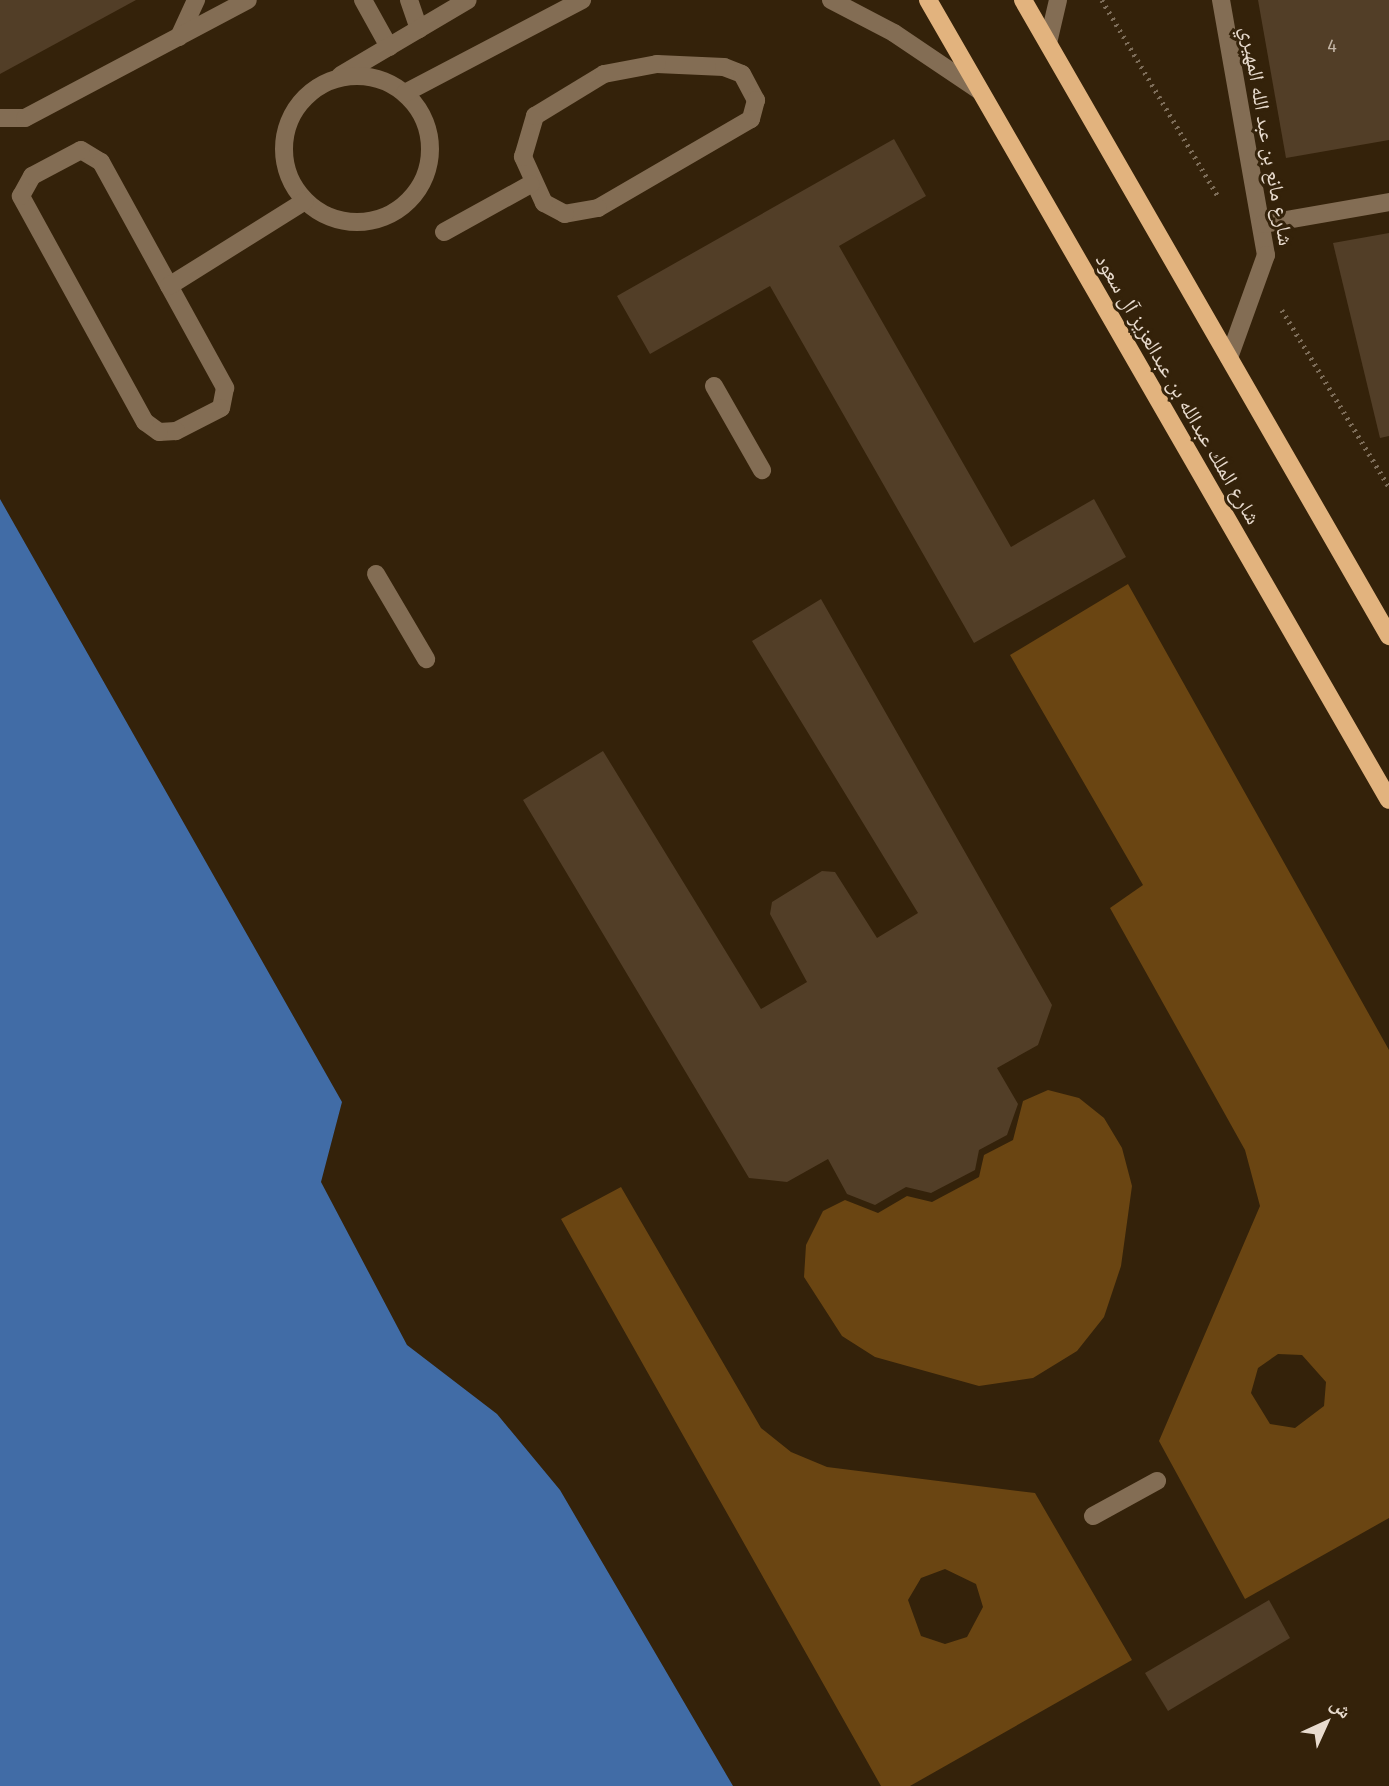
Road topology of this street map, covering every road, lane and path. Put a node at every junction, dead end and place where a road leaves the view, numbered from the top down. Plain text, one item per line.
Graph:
1 (195, 0) edge
2 (248, 0) edge
3 (363, 0) edge
4 (409, 0) edge
5 (468, 0) edge
6 (831, 0) edge
7 (928, 0) edge
8 (1023, 0) edge
9 (1058, 0) edge
10 (1102, 0) edge
11 (1221, 0) edge
12 (575, 2) edge
13 (419, 29) junction
14 (179, 37) junction
15 (1048, 43) junction
16 (389, 47) junction
17 (339, 77) junction
18 (980, 91) junction
19 (405, 93) junction
20 (0, 118) edge
21 (531, 184) junction
22 (1219, 198) dead end
23 (305, 201) junction
24 (1389, 202) edge
25 (1264, 224) junction
26 (444, 232) dead end
27 (169, 286) junction
28 (1282, 310) dead end
29 (1229, 358) junction
30 (714, 386) dead end
31 (762, 470) dead end
32 (1389, 487) edge
33 (376, 574) dead end
34 (1389, 636) edge
35 (426, 659) dead end
36 (1389, 800) edge
37 (1157, 1481) dead end
38 (1093, 1516) dead end

1 - 14 street
2 - 14 street
3 - 16 street
4 - 13 street
5 - 13 street
6 - 18 street
7 - 18 main road, شارع الملك عبدالله بن عبدالعزيز آل سعود
8 - 15 main road
9 - 15 street
10 - 22 path
11 - 25 street, شارع مانع بن عبد الله المهيري
12 - 19 street
13 - 16 street
14 - 20 street
15 - 29 main road
16 - 17 street
17 - 19 street
17 - 23 street
18 - 36 main road, شارع الملك عبدالله بن عبدالعزيز آل سعود
19 - 23 street
21 - 21 street
21 - 26 street
23 - 27 street
24 - 25 street
25 - 29 street, شارع مانع بن عبد الله المهيري
27 - 27 street
28 - 32 path
29 - 34 main road
30 - 31 street
33 - 35 street
37 - 38 street

